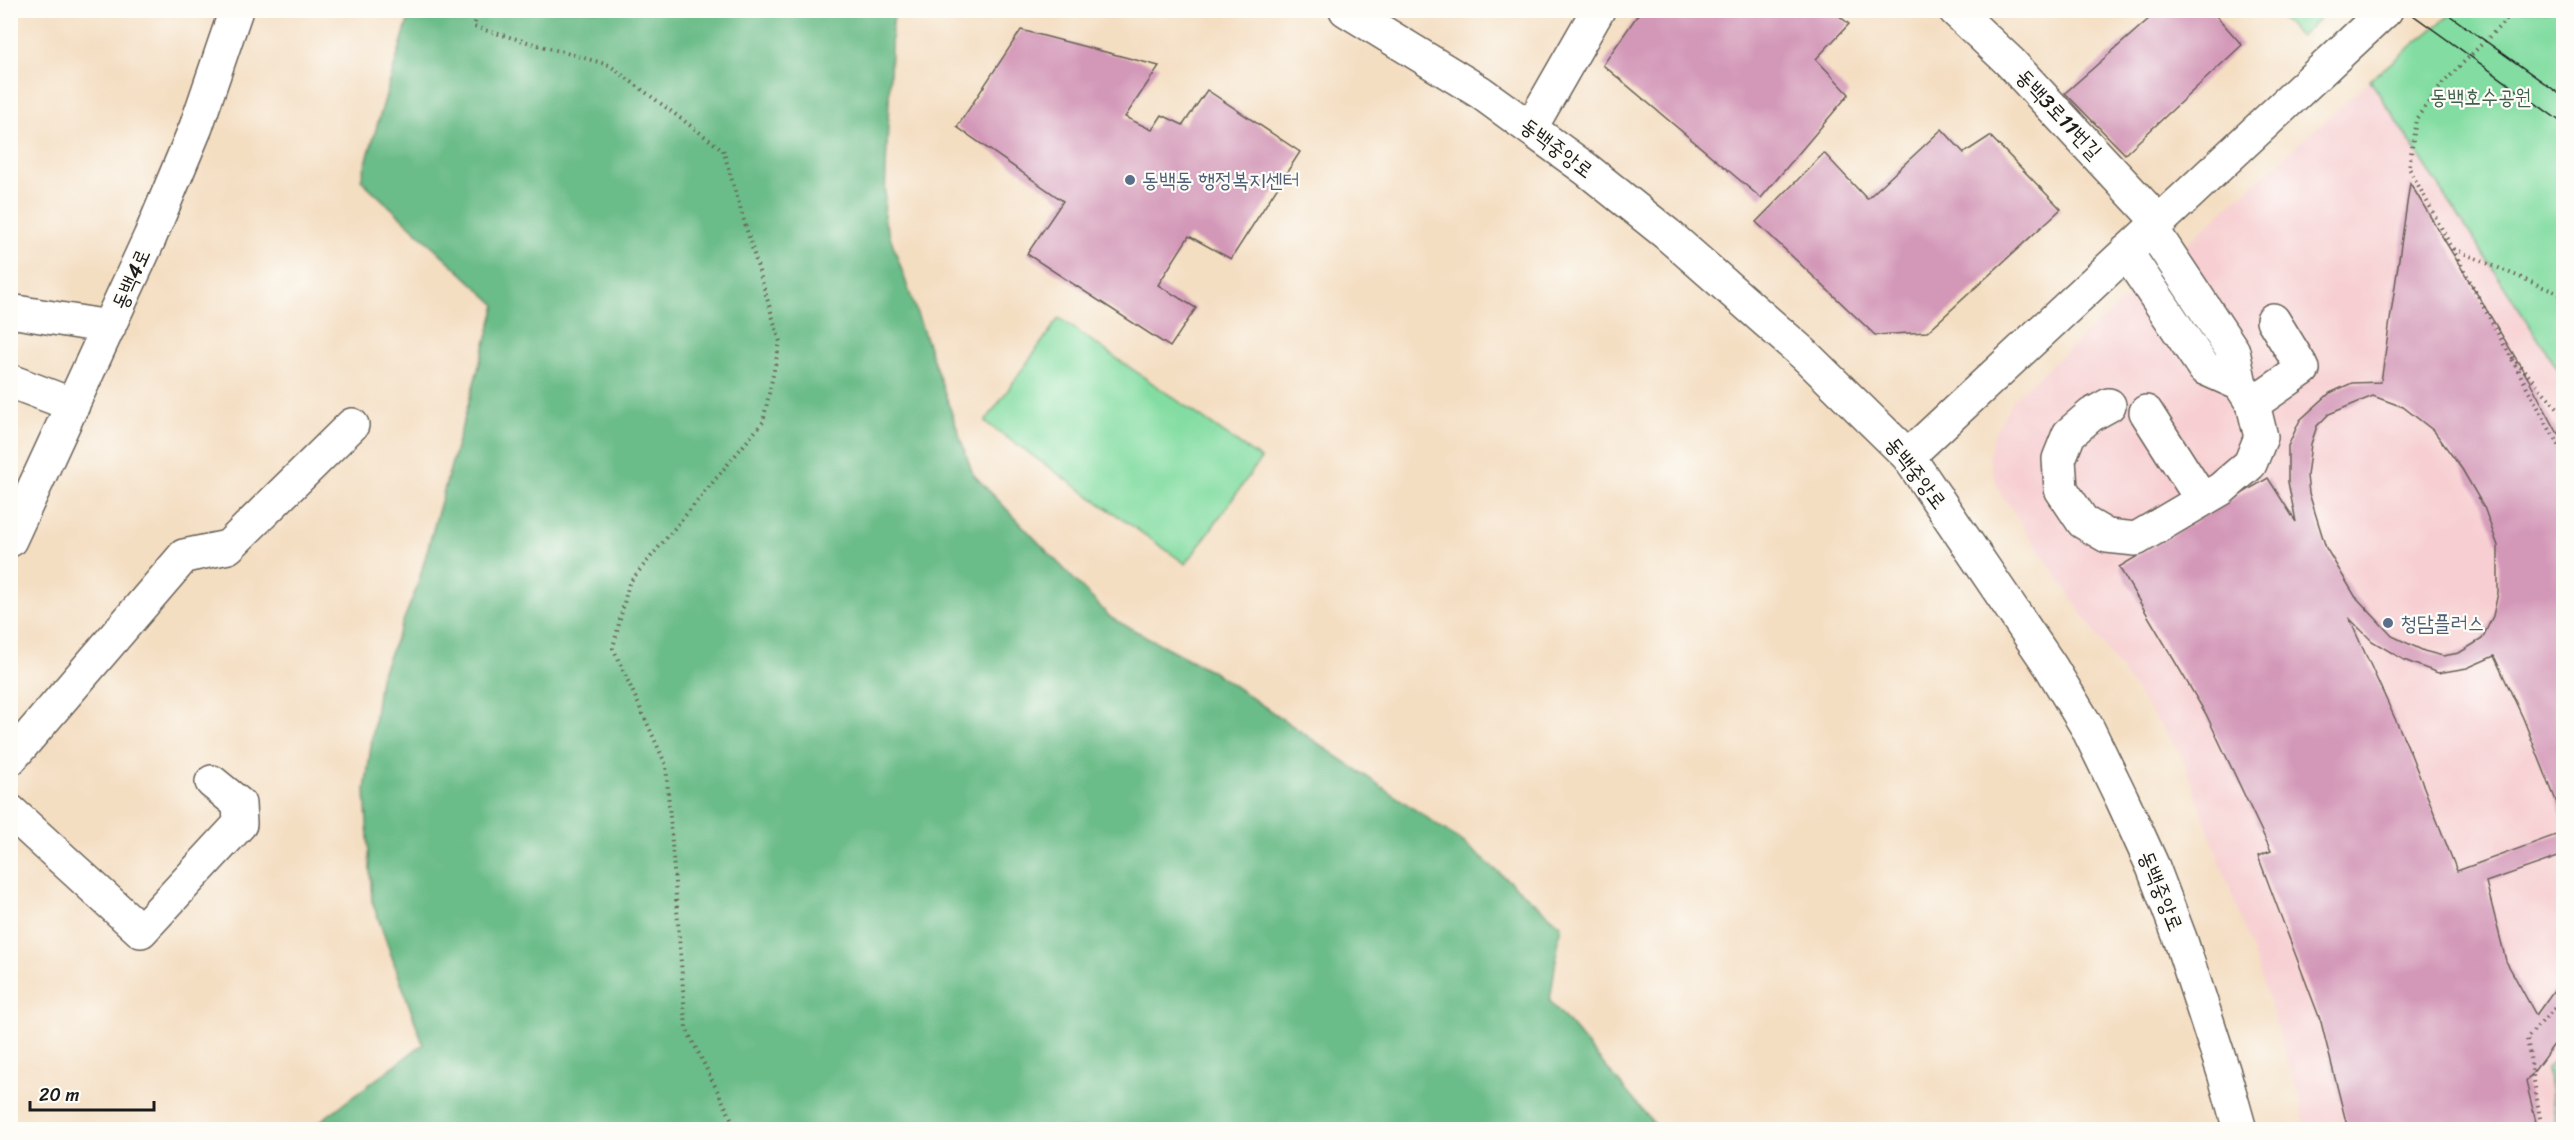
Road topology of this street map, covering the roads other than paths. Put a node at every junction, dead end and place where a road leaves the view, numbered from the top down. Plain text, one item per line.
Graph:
1 (236, 10) edge
2 (1346, 10) edge
3 (1598, 10) edge
4 (1954, 10) edge
5 (2386, 10) edge
6 (1531, 127) junction
7 (2155, 225) junction
8 (2126, 252) junction
9 (10, 311) edge
10 (2273, 320) dead end
11 (109, 327) junction
12 (10, 381) edge
13 (2247, 394) junction
14 (74, 405) junction
15 (2109, 405) dead end
16 (2146, 412) dead end
17 (352, 425) dead end
18 (1908, 456) junction
19 (2202, 500) junction
20 (10, 540) edge
21 (10, 759) edge
22 (212, 782) dead end
23 (10, 811) edge
24 (2240, 1130) edge

1 - 11 street, 동백4로
2 - 6 street, 동백중앙로
3 - 6 street
4 - 7 street, 동백3로11번길
5 - 7 street
6 - 18 street, 동백중앙로
7 - 8 street
7 - 13 street, 동백3로11번길
8 - 13 street
8 - 18 street
9 - 11 street
10 - 13 street
11 - 14 street, 동백4로
12 - 14 street
13 - 19 street, 동백3로11번길
14 - 20 street, 동백4로
15 - 19 street, 동백3로11번길
16 - 19 street
17 - 21 street
18 - 24 street, 동백중앙로
22 - 23 street

